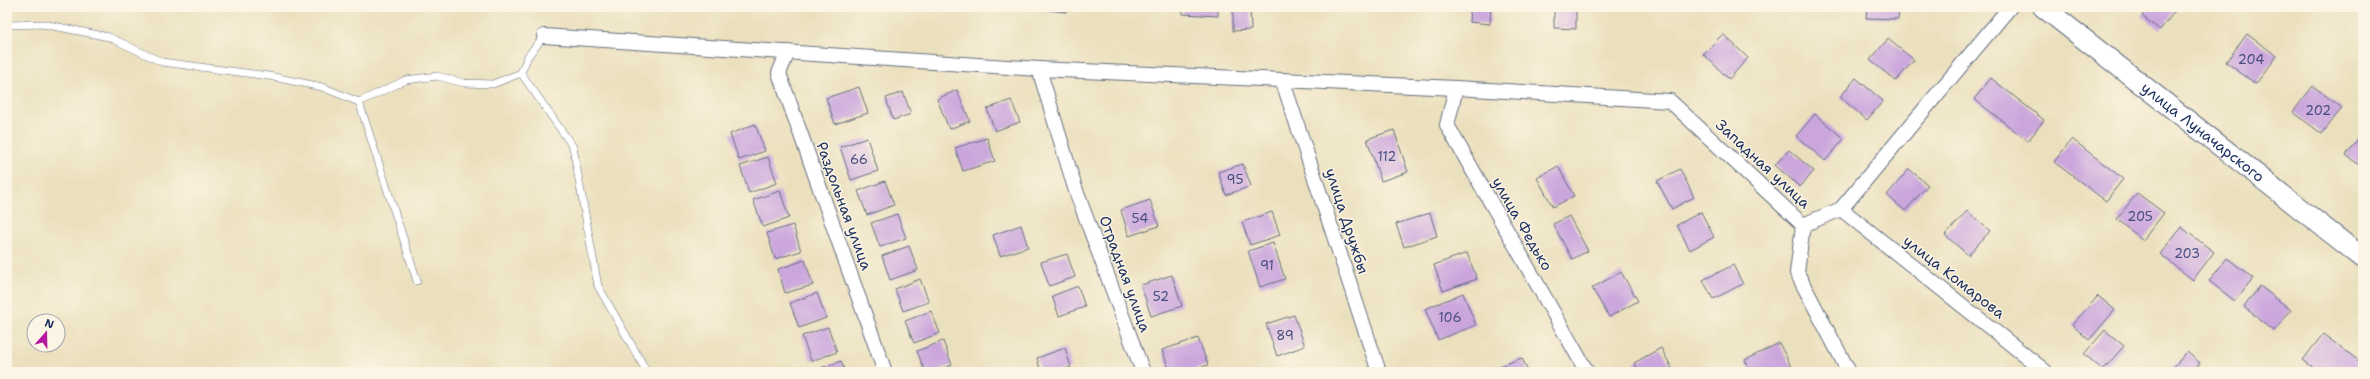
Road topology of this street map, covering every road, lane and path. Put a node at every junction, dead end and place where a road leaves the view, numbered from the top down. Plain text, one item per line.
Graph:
1 (2010, 7) edge
2 (2043, 7) edge
3 (7, 25) edge
4 (544, 36) joint
5 (788, 52) junction
6 (1039, 69) junction
7 (521, 73) junction
8 (1283, 82) junction
9 (1456, 88) junction
10 (359, 102) junction
11 (1841, 209) junction
12 (1802, 225) junction
13 (2363, 258) edge
14 (416, 281) dead end
15 (647, 372) edge
16 (885, 372) edge
17 (1143, 372) edge
18 (1379, 372) edge
19 (1587, 372) edge
20 (1850, 372) edge
21 (2046, 372) edge

1 - 11 street
2 - 13 street, улица Луначарского
3 - 10 lane
4 - 5 street
4 - 7 lane
5 - 6 street
5 - 16 street, Раздольная улица
6 - 8 street
6 - 17 street, Отрадная улица
7 - 10 lane
7 - 15 lane
8 - 9 street
8 - 18 street, улица Дружбы
9 - 12 street, Западная улица
9 - 19 street, улица Федько
10 - 14 lane
11 - 12 street
11 - 21 street, улица Комарова
12 - 20 street, Западная улица

